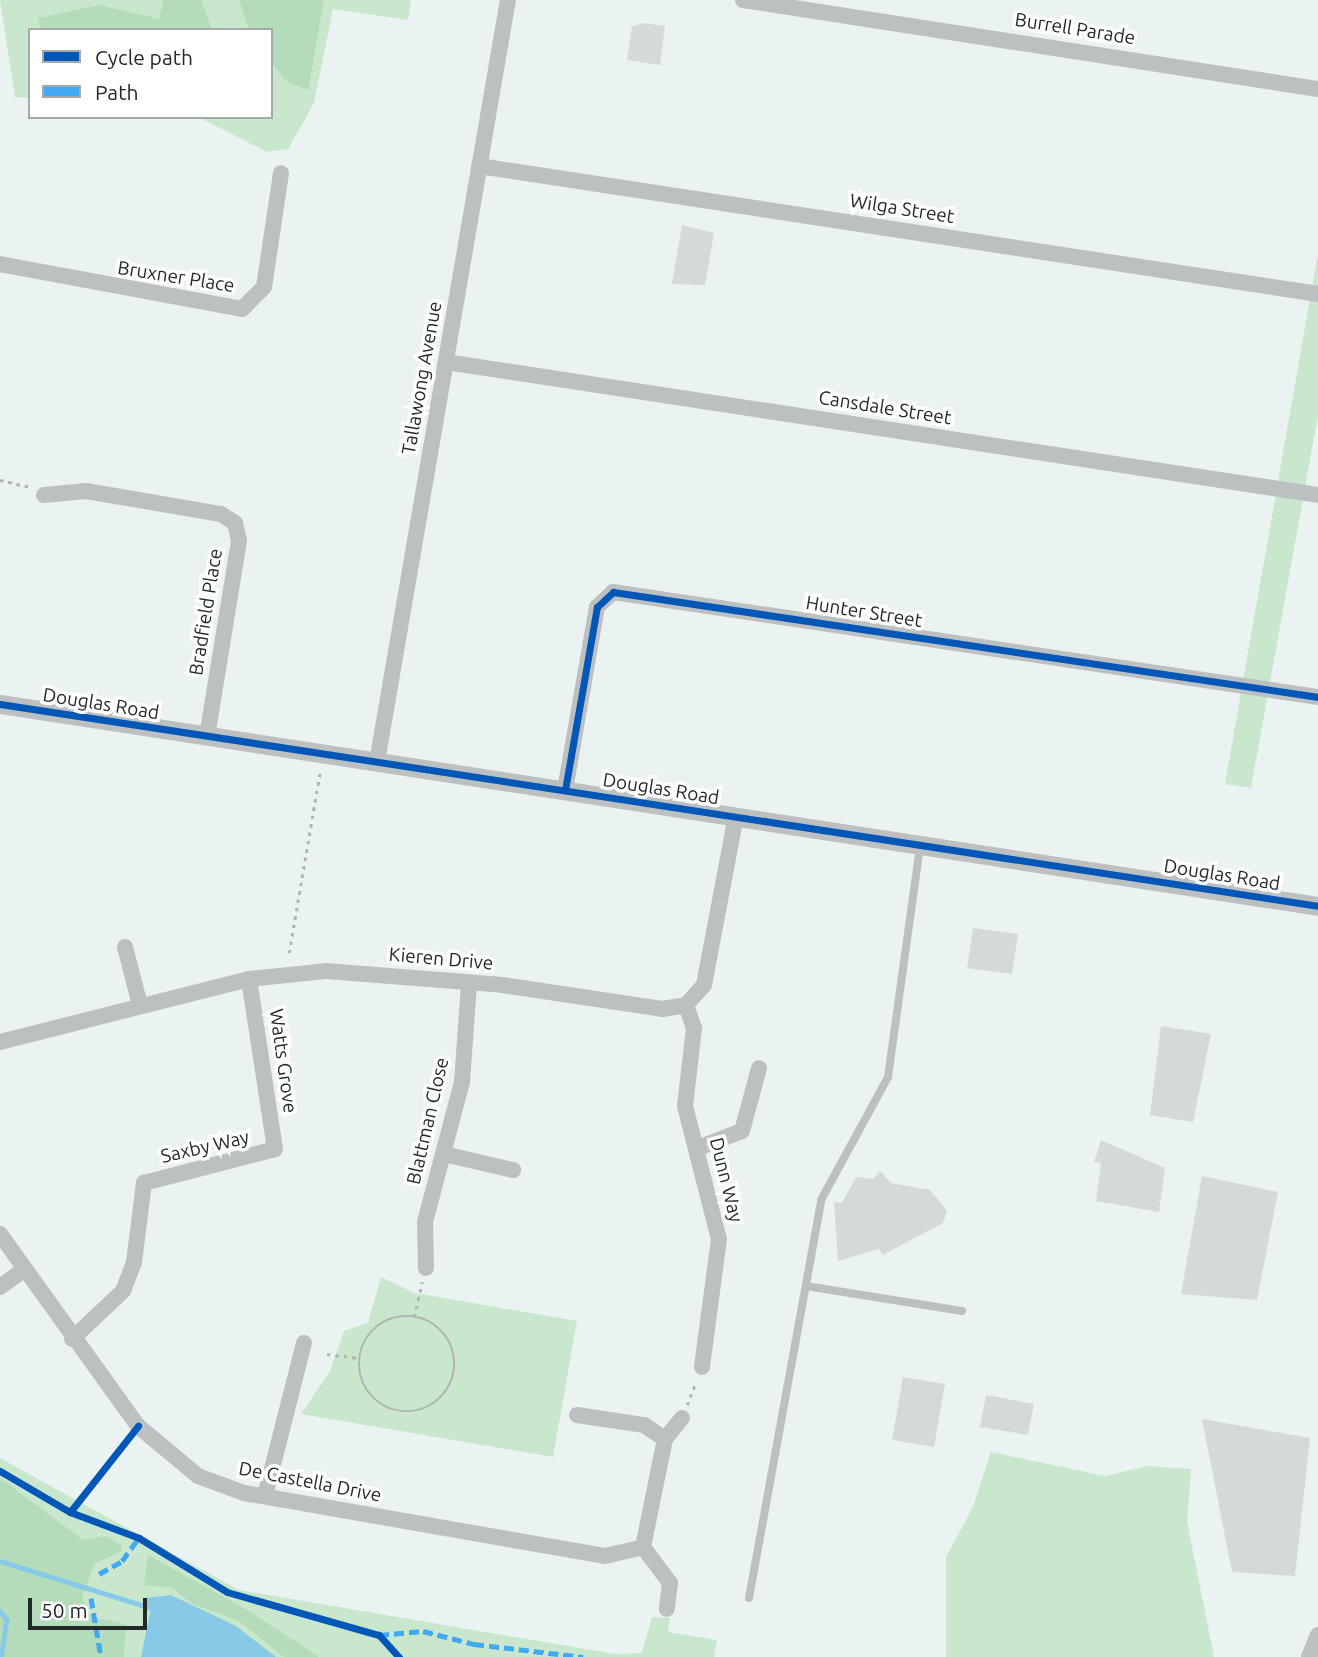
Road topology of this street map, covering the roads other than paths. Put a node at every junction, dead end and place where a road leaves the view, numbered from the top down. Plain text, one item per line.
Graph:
1 (508, 0) edge
2 (743, 0) edge
3 (858, 0) edge
4 (855, 17) junction
5 (1318, 89) edge
6 (479, 166) junction
7 (281, 173) dead end
8 (0, 264) edge
9 (1318, 294) edge
10 (446, 362) junction
11 (44, 495) road end
12 (1318, 495) edge
13 (1318, 697) edge
14 (0, 704) edge
15 (207, 736) junction
16 (377, 762) junction
17 (565, 790) junction
18 (736, 816) junction
19 (920, 845) junction
20 (1318, 906) edge
21 (125, 947) dead end
22 (249, 979) junction
23 (469, 984) junction
24 (141, 1005) junction
25 (686, 1005) junction
26 (0, 1042) edge
27 (759, 1068) dead end
28 (698, 1148) junction
29 (275, 1149) joint
30 (444, 1154) junction
31 (513, 1170) dead end
32 (0, 1234) edge
33 (426, 1268) road end
34 (21, 1272) junction
35 (806, 1286) junction
36 (0, 1287) edge
37 (962, 1311) dead end
38 (72, 1339) junction
39 (304, 1343) dead end
40 (702, 1367) road end
41 (576, 1415) dead end
42 (682, 1418) road end
43 (666, 1439) junction
44 (265, 1496) junction
45 (643, 1547) junction
46 (749, 1598) dead end
47 (667, 1609) dead end
48 (1318, 1635) edge
49 (1309, 1657) edge

1 - 6 street, Tallawong Avenue
2 - 4 street, Burrell Parade
3 - 4 street
4 - 5 street, Burrell Parade
6 - 9 street, Wilga Street
6 - 10 street, Tallawong Avenue
7 - 8 street, Bruxner Place
10 - 12 street, Cansdale Street
10 - 16 street, Tallawong Avenue
11 - 15 street, Bradfield Place
13 - 17 street, Hunter Street
14 - 15 street, Douglas Road
15 - 16 street, Douglas Road
16 - 17 street, Douglas Road
17 - 18 street, Douglas Road
18 - 19 street, Douglas Road
18 - 25 street
19 - 20 street, Douglas Road
19 - 35 lane
21 - 24 street
22 - 23 street, Kieren Drive
22 - 24 street, Kieren Drive
22 - 29 street, Watts Grove
23 - 25 street, Kieren Drive
23 - 30 street, Blattman Close
24 - 26 street, Kieren Drive
25 - 28 street, Dunn Way
27 - 28 street
28 - 40 street, Dunn Way
29 - 38 street, Saxby Way
30 - 31 street
30 - 33 street, Blattman Close
32 - 34 street, De Castella Drive
34 - 36 street
34 - 38 street, De Castella Drive
35 - 37 lane
35 - 46 lane
38 - 44 street, De Castella Drive
39 - 44 street
41 - 43 street
42 - 43 street
43 - 45 street
44 - 45 street, De Castella Drive
45 - 47 street
48 - 49 street

